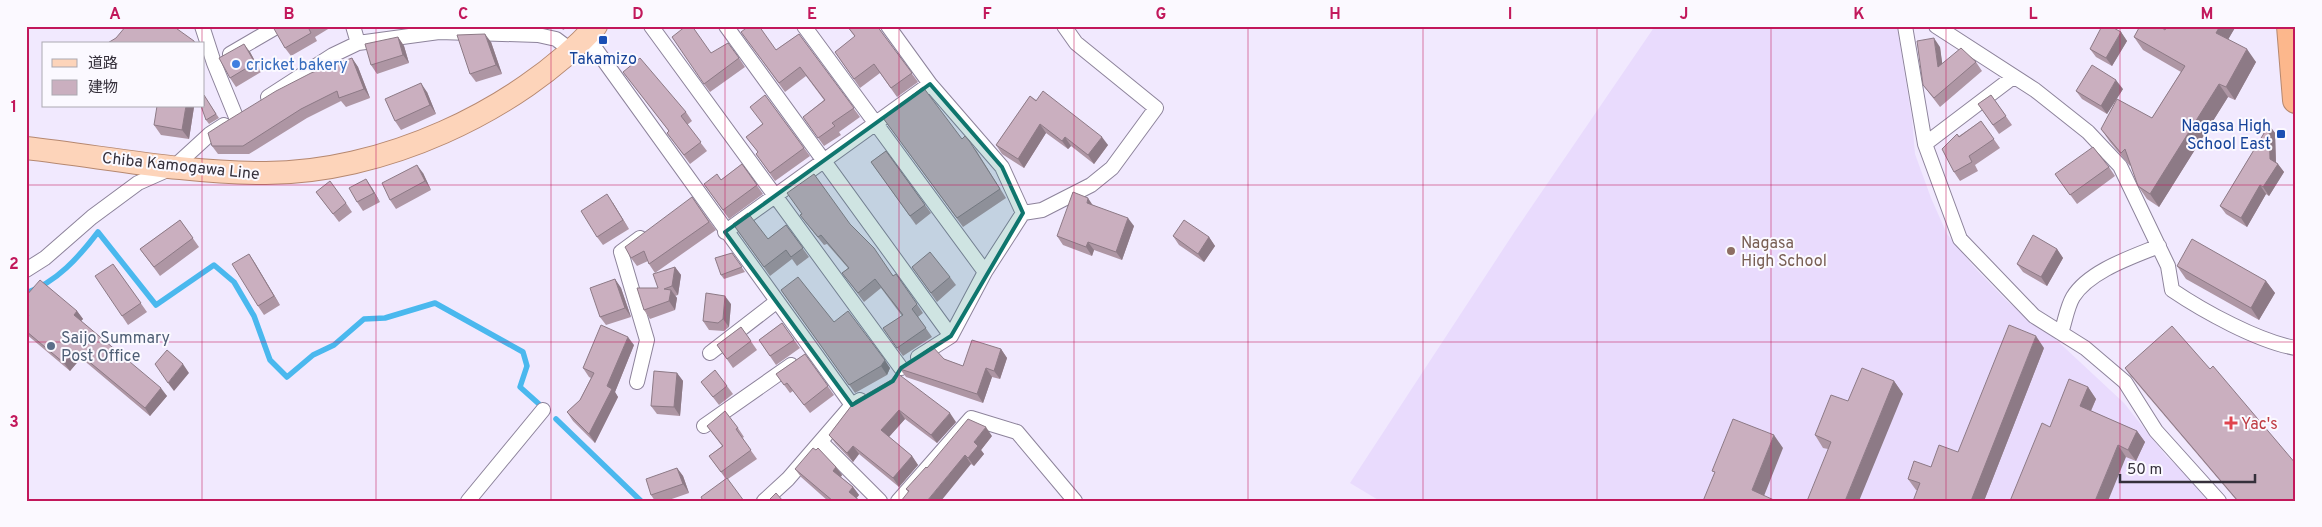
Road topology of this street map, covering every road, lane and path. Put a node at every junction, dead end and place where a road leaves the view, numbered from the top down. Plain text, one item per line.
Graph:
1 (202, 26) edge
2 (278, 26) edge
3 (353, 26) edge
4 (651, 26) edge
5 (726, 26) edge
6 (804, 26) edge
7 (888, 26) edge
8 (1064, 26) edge
9 (1905, 26) edge
10 (1936, 26) edge
11 (2290, 26) edge
12 (585, 38) edge
13 (358, 43) junction
14 (214, 63) junction
15 (2012, 78) junction
16 (2295, 83) edge
17 (930, 84) junction
18 (244, 112) junction
19 (875, 123) junction
20 (1925, 144) junction
21 (26, 148) edge
22 (824, 161) junction
23 (174, 167) junction
24 (775, 196) junction
25 (1023, 213) junction
26 (652, 229) edge
27 (725, 232) junction
28 (2159, 246) junction
29 (26, 270) edge
30 (985, 272) junction
31 (776, 302) junction
32 (2061, 334) junction
33 (951, 336) junction
34 (2296, 348) edge
35 (812, 351) junction
36 (710, 353) dead end
37 (901, 368) junction
38 (893, 381) edge
39 (636, 382) dead end
40 (868, 396) edge
41 (852, 405) junction
42 (543, 410) dead end
43 (704, 426) dead end
44 (821, 442) junction
45 (468, 501) edge
46 (764, 501) edge
47 (880, 501) edge
48 (898, 501) edge
49 (1075, 501) edge
50 (2219, 501) edge

1 - 14 street
2 - 14 street
3 - 13 street
4 - 24 street
5 - 22 street
6 - 19 street
7 - 17 street
8 - 25 street
9 - 20 street
10 - 15 street
11 - 16 highway
12 - 13 street
12 - 23 main road, Chiba Kamogawa Line
12 - 27 street
13 - 18 street
14 - 18 street
15 - 20 street
15 - 28 street
17 - 19 street
17 - 25 street
18 - 23 street
19 - 22 street
19 - 30 street
20 - 32 street
21 - 23 main road, Chiba Kamogawa Line
22 - 24 street
22 - 33 street
23 - 29 street
24 - 27 street
24 - 37 street
25 - 30 street
26 - 39 street
27 - 31 street
28 - 32 street
28 - 34 street
30 - 33 street
31 - 35 street
31 - 36 street
32 - 50 street
33 - 37 street
35 - 41 street
35 - 43 street
37 - 38 street
40 - 41 street
41 - 44 street
42 - 45 street
44 - 46 street
44 - 47 street
48 - 49 street

